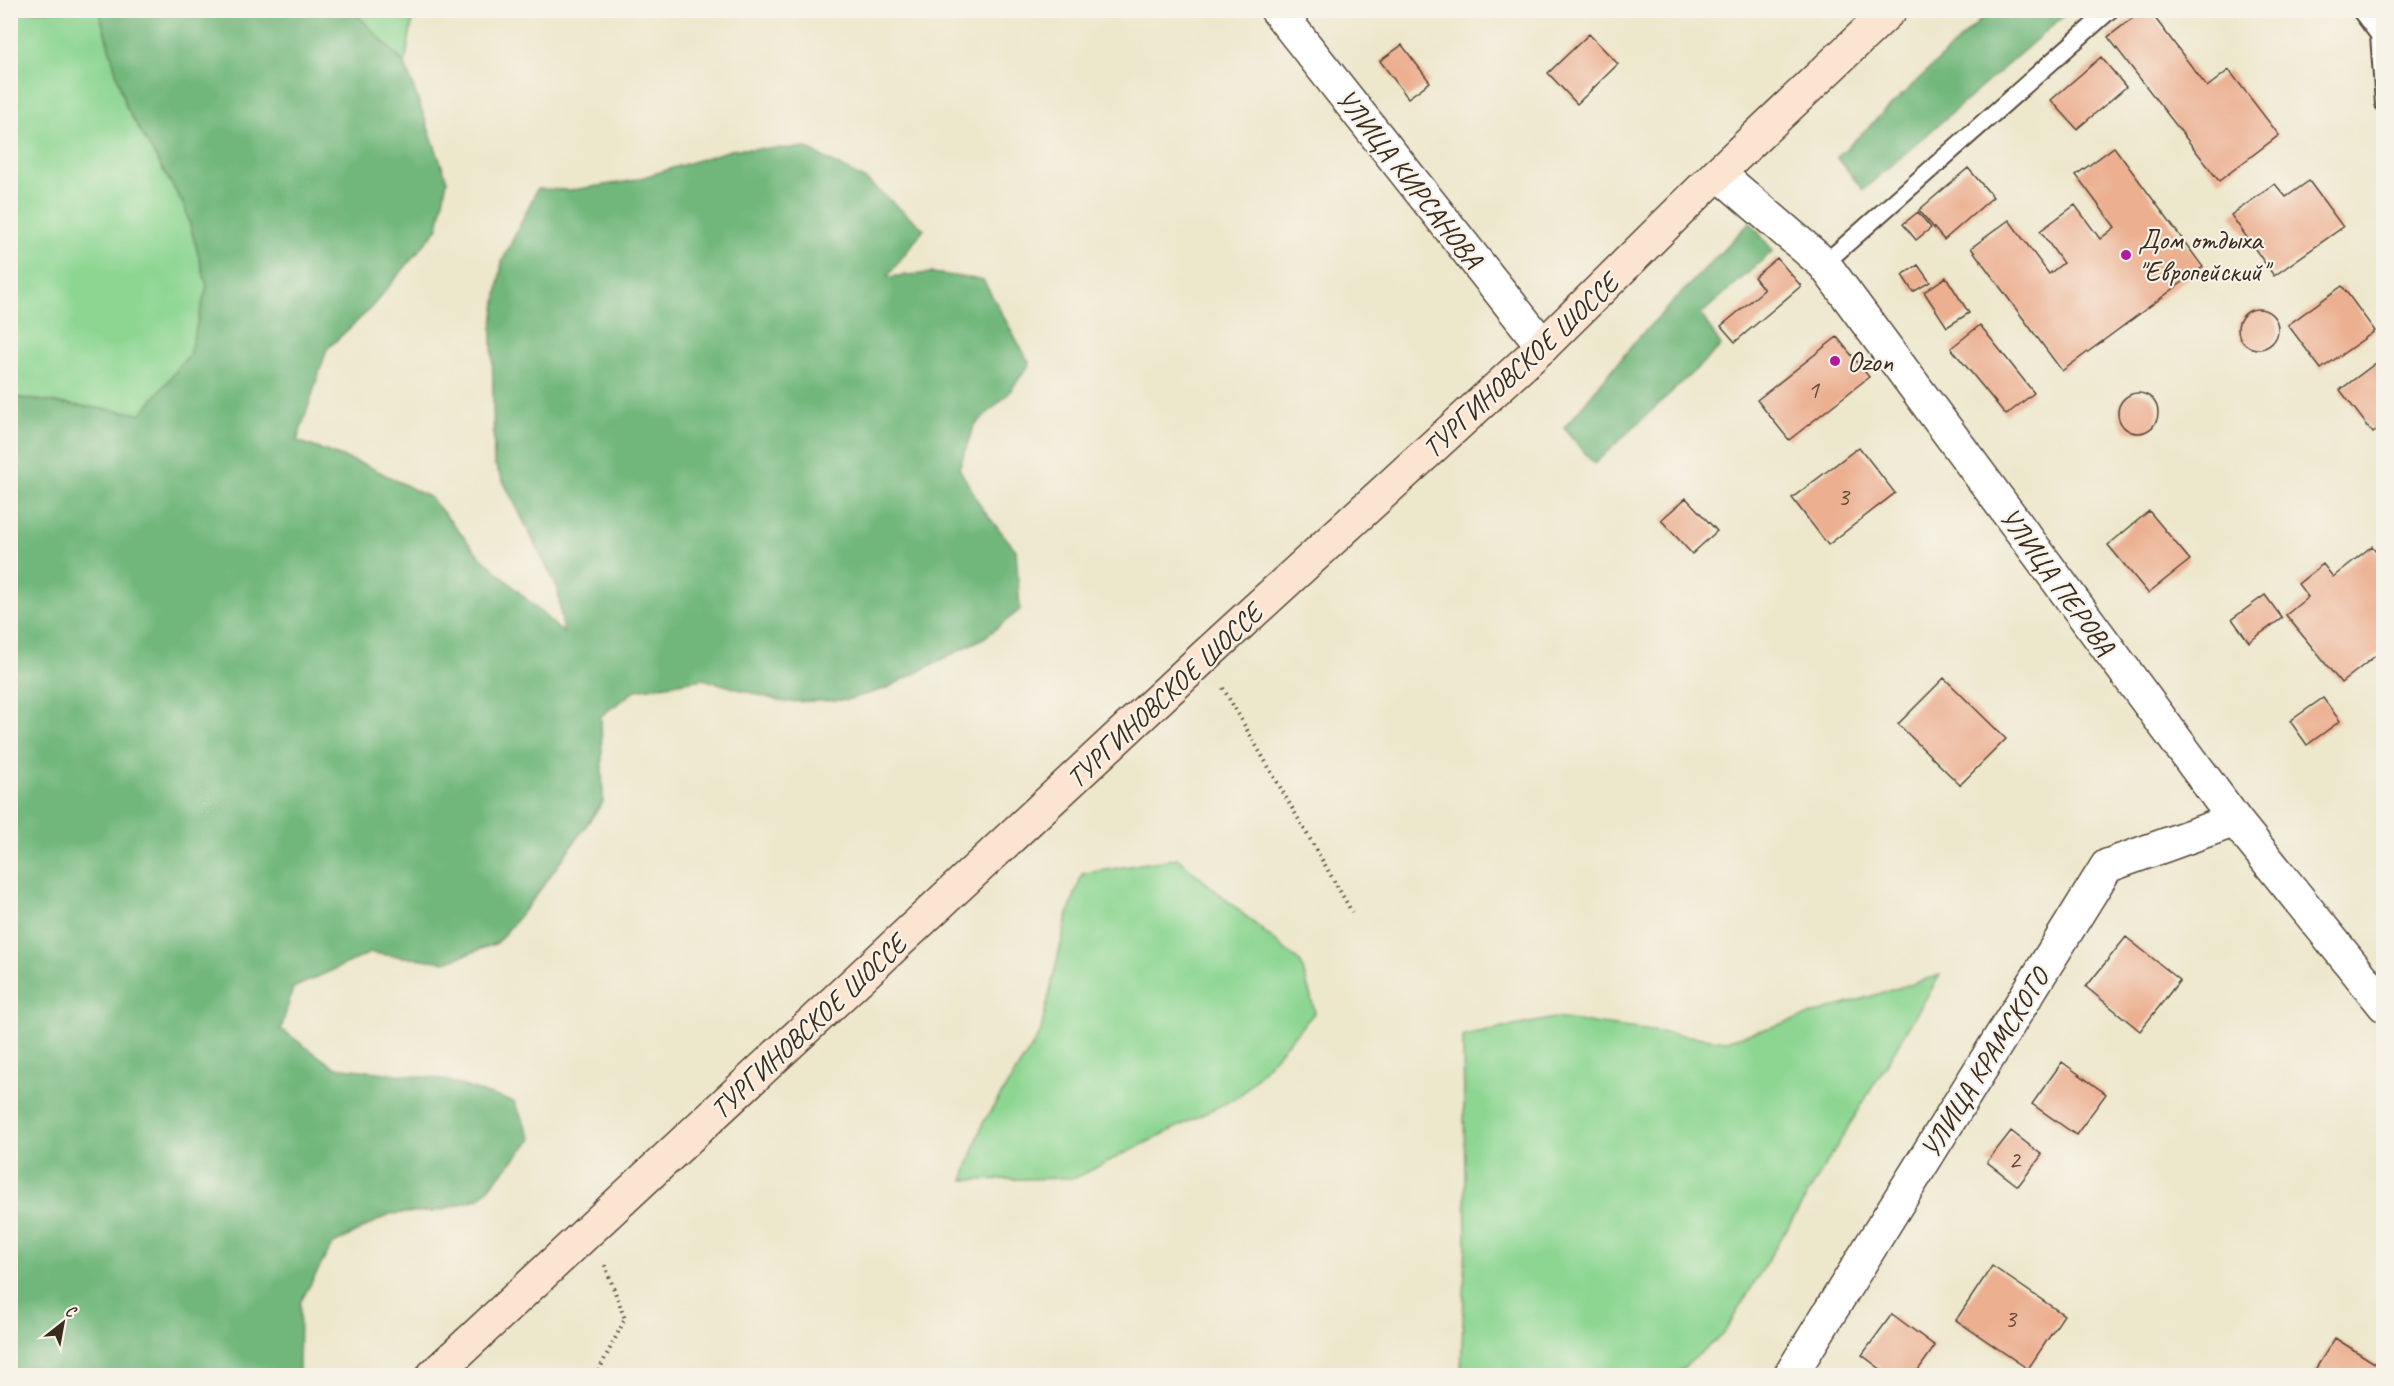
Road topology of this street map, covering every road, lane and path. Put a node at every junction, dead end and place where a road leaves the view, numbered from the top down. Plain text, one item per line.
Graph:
1 (1277, 10) edge
2 (1890, 10) edge
3 (2110, 10) edge
4 (2360, 10) edge
5 (2384, 104) edge
6 (1718, 173) junction
7 (1824, 264) junction
8 (1543, 346) junction
9 (1205, 656) junction
10 (2235, 820) junction
11 (1352, 912) dead end
12 (2384, 1005) edge
13 (591, 1228) junction
14 (433, 1376) edge
15 (597, 1376) edge
16 (1790, 1376) edge

1 - 8 street, УЛИЦА КИРСАНОВА
2 - 6 main road, ТУРГИНОВСКОЕ ШОССЕ
3 - 7 lane
4 - 5 lane
6 - 7 street, УЛИЦА ПЕРОВА
6 - 8 main road, ТУРГИНОВСКОЕ ШОССЕ
7 - 10 street, УЛИЦА ПЕРОВА
8 - 9 main road, ТУРГИНОВСКОЕ ШОССЕ
9 - 11 path
9 - 13 main road, ТУРГИНОВСКОЕ ШОССЕ
10 - 12 street, УЛИЦА ПЕРОВА
10 - 16 street, УЛИЦА КРАМСКОГО
13 - 14 main road, ТУРГИНОВСКОЕ ШОССЕ
13 - 15 path

